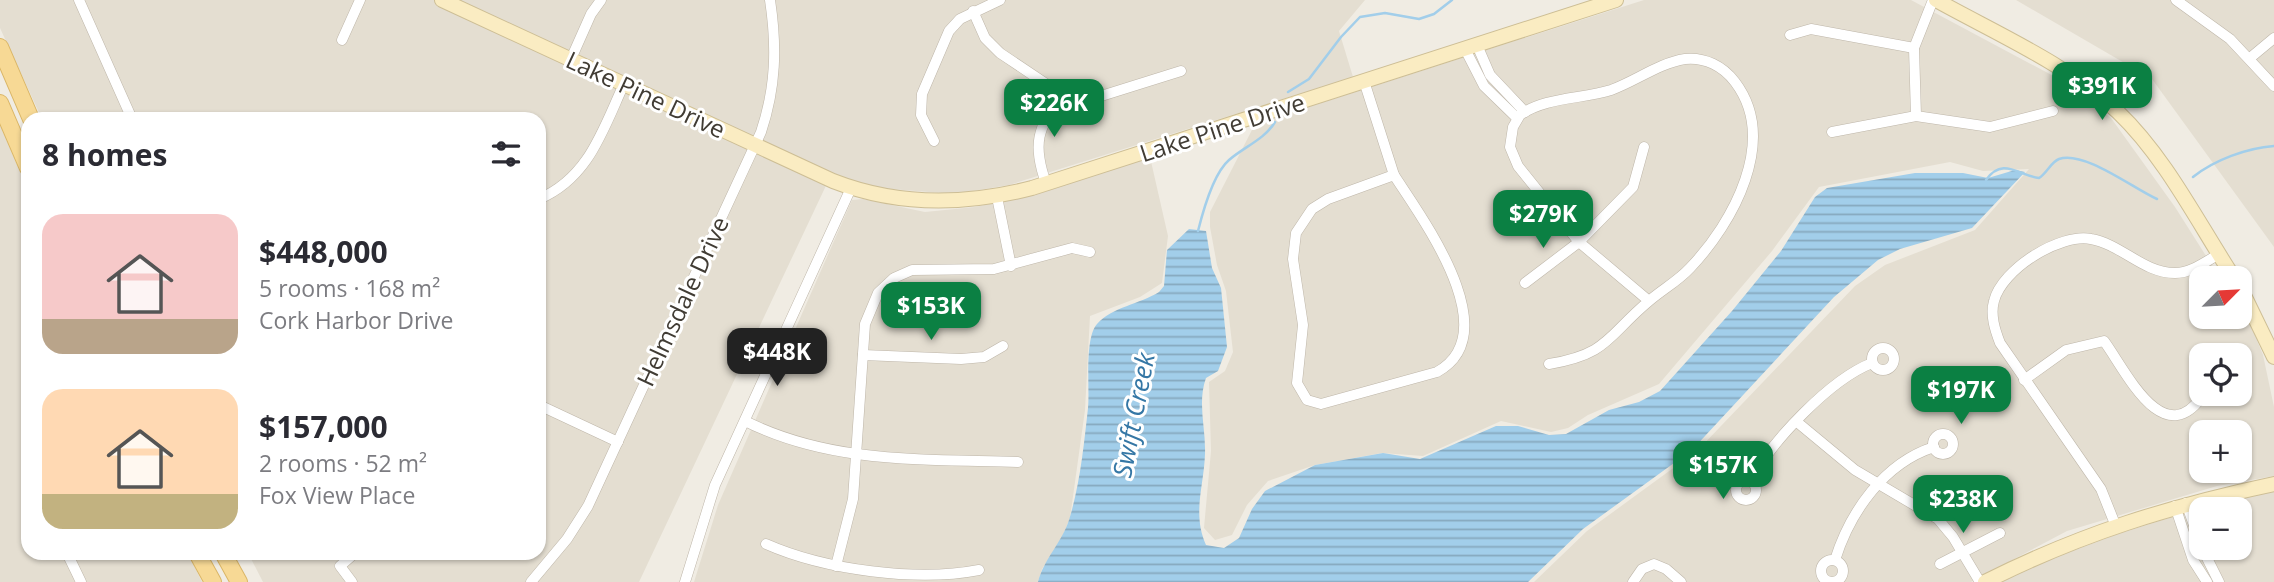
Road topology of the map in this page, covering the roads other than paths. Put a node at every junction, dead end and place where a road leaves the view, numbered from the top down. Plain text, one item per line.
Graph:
1 (79, 0) edge
2 (360, 0) edge
3 (442, 0) edge
4 (601, 0) edge
5 (770, 0) edge
6 (1000, 0) edge
7 (1616, 0) edge
8 (1935, 0) edge
9 (2176, 0) edge
10 (973, 11) junction
11 (1790, 35) dead end
12 (2274, 37) edge
13 (342, 40) dead end
14 (0, 47) edge
15 (1471, 47) junction
16 (1914, 48) junction
17 (2250, 58) junction
18 (571, 59) junction
19 (1181, 71) dead end
20 (1364, 81) junction
21 (624, 84) junction
22 (2274, 86) edge
23 (1060, 95) junction
24 (23, 100) junction
25 (1, 107) edge
26 (2053, 111) dead end
27 (29, 112) edge
28 (129, 112) edge
29 (1521, 115) junction
30 (1916, 116) junction
31 (1832, 132) dead end
32 (934, 141) dead end
33 (755, 144) junction
34 (1644, 147) dead end
35 (21, 153) edge
36 (1395, 175) junction
37 (1046, 183) junction
38 (851, 188) junction
39 (546, 195) edge
40 (997, 197) junction
41 (1579, 242) junction
42 (1090, 252) dead end
43 (2219, 254) junction
44 (1011, 265) junction
45 (2226, 266) edge
46 (1525, 283) dead end
47 (1648, 301) junction
48 (2252, 312) edge
49 (1003, 346) dead end
50 (863, 355) junction
51 (2274, 358) edge
52 (1872, 363) dead end
53 (1549, 364) dead end
54 (2024, 380) junction
55 (2194, 406) edge
56 (546, 408) edge
57 (745, 421) junction
58 (1797, 422) junction
59 (618, 442) junction
60 (1934, 447) dead end
61 (858, 456) junction
62 (1018, 462) dead end
63 (1751, 481) dead end
64 (2274, 484) edge
65 (1877, 485) junction
66 (2180, 505) junction
67 (2189, 522) edge
68 (2115, 524) junction
69 (2000, 533) dead end
70 (766, 544) dead end
71 (1963, 552) junction
72 (70, 560) edge
73 (202, 560) edge
74 (227, 560) edge
75 (347, 560) edge
76 (2208, 560) edge
77 (1835, 561) dead end
78 (1940, 564) dead end
79 (836, 566) junction
80 (979, 570) dead end
81 (81, 582) edge
82 (213, 582) edge
83 (239, 582) edge
84 (352, 582) edge
85 (531, 582) edge
86 (685, 582) edge
87 (1633, 582) edge
88 (1681, 582) edge
89 (1982, 582) edge
90 (2207, 582) edge
91 (2219, 582) edge

1 - 28 street
2 - 13 street
3 - 18 street, Lake Pine Drive
4 - 18 street
5 - 33 street, Helmsdale Drive
6 - 10 street
7 - 15 street, Lake Pine Drive
8 - 16 street
8 - 43 street
9 - 17 street
10 - 23 street
10 - 32 street
11 - 16 street
12 - 17 street
14 - 24 main road
15 - 20 street, Lake Pine Drive
15 - 29 street
16 - 30 street
17 - 22 street
18 - 21 street, Lake Pine Drive
19 - 23 street
20 - 36 street
20 - 37 street, Lake Pine Drive
21 - 33 street, Lake Pine Drive
21 - 39 street
23 - 37 street
24 - 25 street
24 - 27 main road
25 - 35 main road
26 - 30 street
29 - 41 street
29 - 47 street
30 - 31 street
33 - 38 street, Lake Pine Drive
33 - 59 street, Helmsdale Drive
34 - 41 street
36 - 36 street
37 - 40 street, Lake Pine Drive
38 - 40 street, Lake Pine Drive
38 - 57 street
40 - 44 street
41 - 46 street
41 - 47 street
42 - 44 street
43 - 45 street
43 - 54 street
44 - 50 street
47 - 53 street
48 - 51 street
49 - 50 street
50 - 61 street
52 - 58 street
54 - 55 street
54 - 68 street
56 - 59 street
57 - 61 street
57 - 86 street
58 - 63 street
58 - 65 street
59 - 85 street, Helmsdale Drive
60 - 65 street
61 - 62 street
61 - 79 street
64 - 66 street
65 - 71 street
65 - 77 street
66 - 67 street
66 - 68 street
66 - 90 street
68 - 89 street
69 - 71 street
70 - 79 street
71 - 78 street
71 - 89 street
72 - 81 street
73 - 82 main road
74 - 83 main road
75 - 84 street
76 - 91 street
79 - 80 street
87 - 88 street

